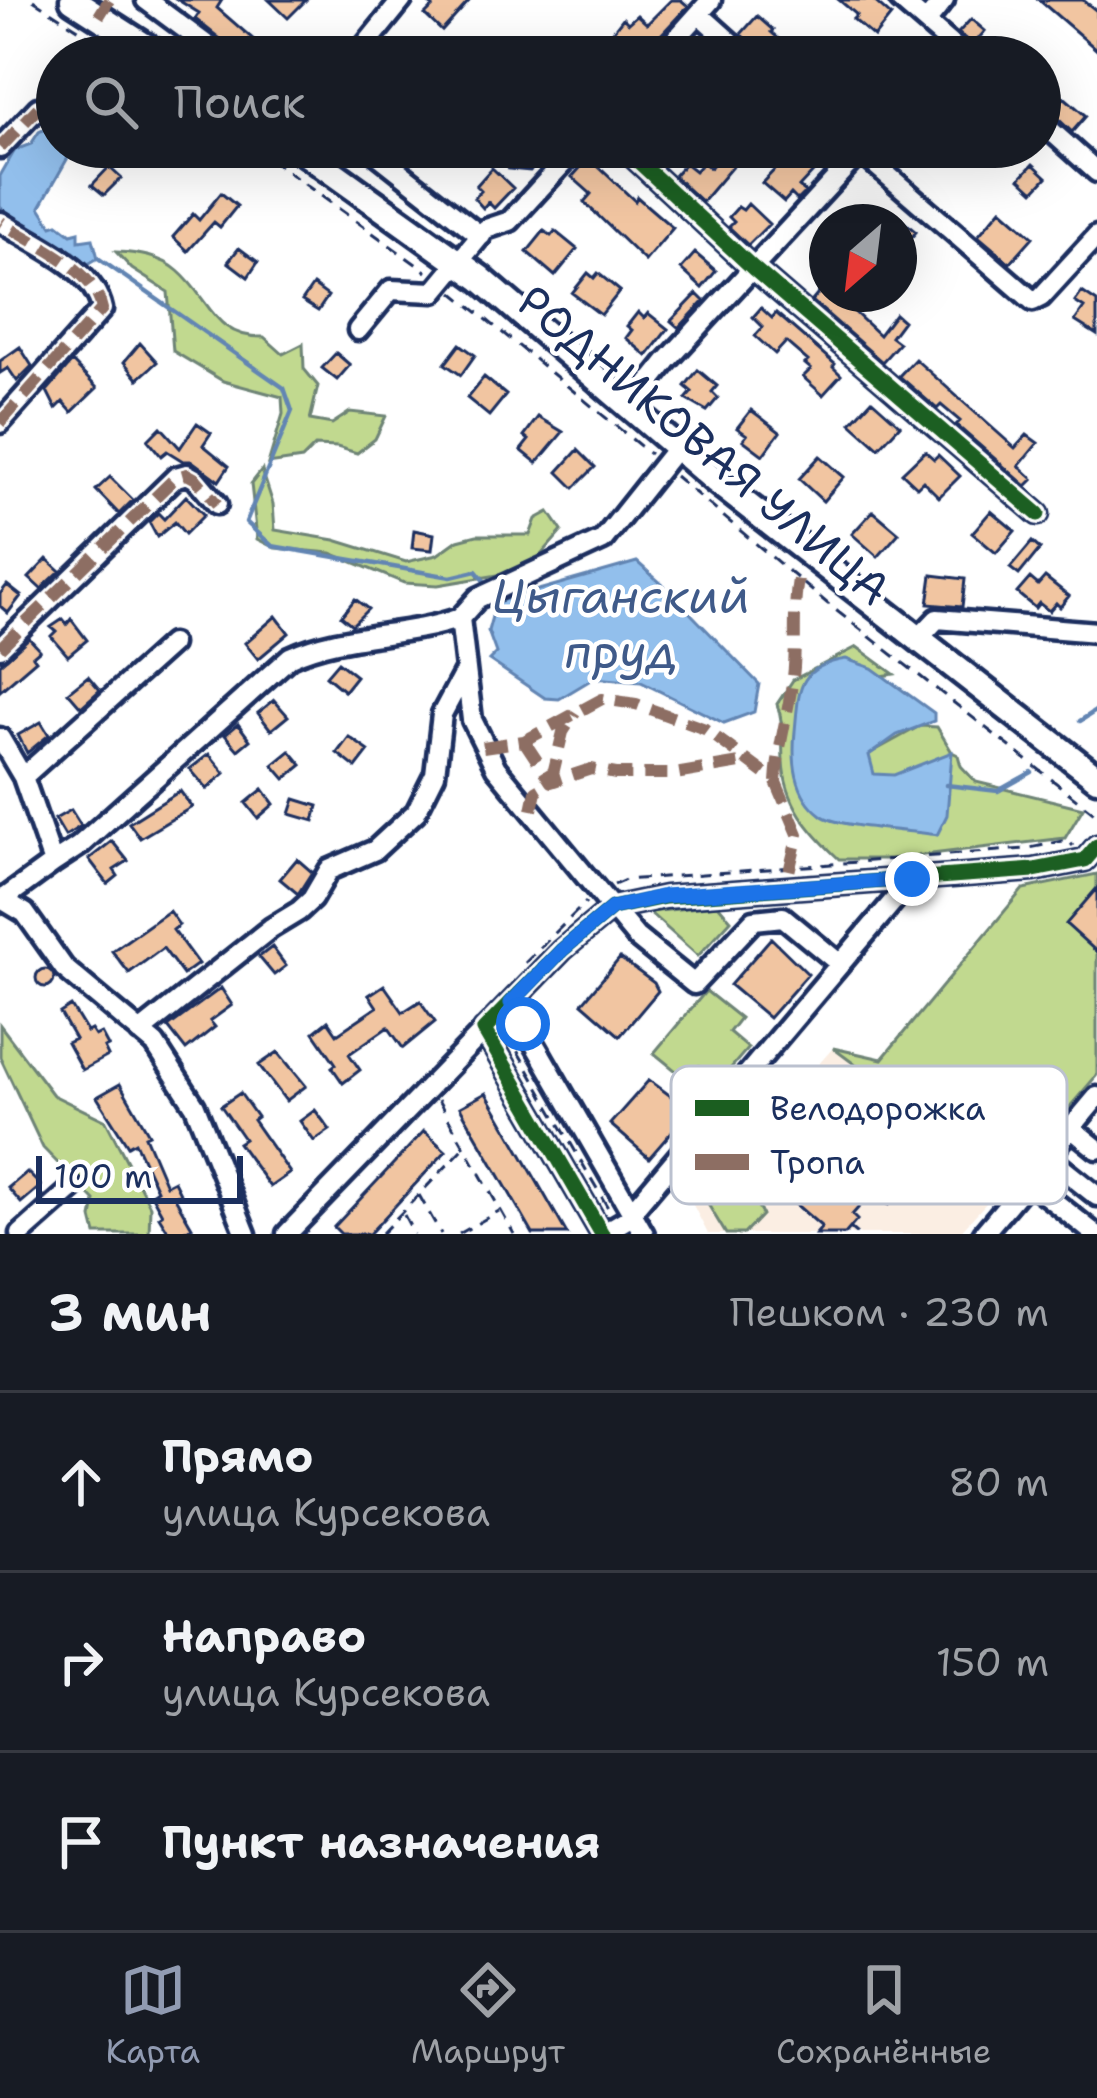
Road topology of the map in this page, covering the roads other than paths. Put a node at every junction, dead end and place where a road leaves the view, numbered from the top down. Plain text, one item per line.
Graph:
1 (73, 0) edge
2 (146, 0) edge
3 (402, 0) edge
4 (900, 0) edge
5 (944, 0) edge
6 (705, 7) edge
7 (104, 8) edge
8 (926, 22) junction
9 (137, 36) edge
10 (195, 36) edge
11 (373, 36) edge
12 (679, 36) edge
13 (729, 36) edge
14 (942, 36) edge
15 (36, 110) edge
16 (1061, 140) edge
17 (0, 148) edge
18 (327, 168) edge
19 (395, 168) edge
20 (559, 168) edge
21 (646, 168) edge
22 (841, 168) edge
23 (880, 168) edge
24 (1097, 172) edge
25 (0, 224) edge
26 (481, 236) junction
27 (1097, 236) edge
28 (460, 263) junction
29 (753, 268) junction
30 (358, 329) dead end
31 (630, 407) junction
32 (0, 423) edge
33 (670, 456) junction
34 (217, 504) dead end
35 (1038, 514) dead end
36 (460, 618) junction
37 (1097, 632) edge
38 (917, 640) junction
39 (171, 644) dead end
40 (0, 648) edge
41 (464, 673) junction
42 (0, 738) edge
43 (23, 777) junction
44 (1097, 778) edge
45 (1097, 846) edge
46 (53, 863) junction
47 (912, 879) junction
48 (2, 898) edge
49 (612, 908) junction
50 (840, 964) junction
51 (511, 1003) junction
52 (484, 1030) junction
53 (140, 1032) junction
54 (753, 1066) edge
55 (1097, 1097) edge
56 (1071, 1128) junction
57 (1067, 1133) edge
58 (566, 1135) junction
59 (1097, 1149) edge
60 (671, 1162) edge
61 (1067, 1172) edge
62 (73, 1188) dead end
63 (1097, 1196) edge
64 (1008, 1204) edge
65 (1057, 1204) edge
66 (621, 1221) edge
67 (21, 1234) edge
68 (246, 1234) edge
69 (287, 1234) edge
70 (644, 1234) edge
71 (983, 1234) edge
72 (1095, 1234) edge

1 - 7 main road
2 - 10 street
3 - 11 street
4 - 8 street
5 - 8 street
6 - 12 street
6 - 13 street
7 - 9 main road
8 - 14 street
15 - 17 street
16 - 24 street
18 - 28 main road, РОДНИКОВАЯ УЛИЦА
19 - 26 street
20 - 26 street
21 - 29 street
22 - 29 street
23 - 27 street
25 - 32 street
26 - 28 street
28 - 30 street
28 - 31 main road, РОДНИКОВАЯ УЛИЦА
29 - 31 street
29 - 35 street
31 - 33 main road, РОДНИКОВАЯ УЛИЦА
33 - 36 street
33 - 38 main road, РОДНИКОВАЯ УЛИЦА
34 - 40 street
36 - 41 street
36 - 46 street
37 - 38 street, РОДНИКОВАЯ УЛИЦА
38 - 44 main road, РОДНИКОВАЯ УЛИЦА
39 - 43 street
41 - 49 street
41 - 53 street
42 - 43 street
43 - 46 street
45 - 47 street
46 - 48 street
47 - 49 street
47 - 50 street
48 - 53 street
49 - 50 street
49 - 51 street
50 - 54 street
51 - 52 street
51 - 58 street
52 - 58 street
52 - 69 street
53 - 68 street
55 - 56 street
56 - 57 street
56 - 59 street
58 - 66 street
58 - 66 street
60 - 66 street
61 - 63 street
62 - 67 street
64 - 71 street
65 - 72 street
66 - 70 street

